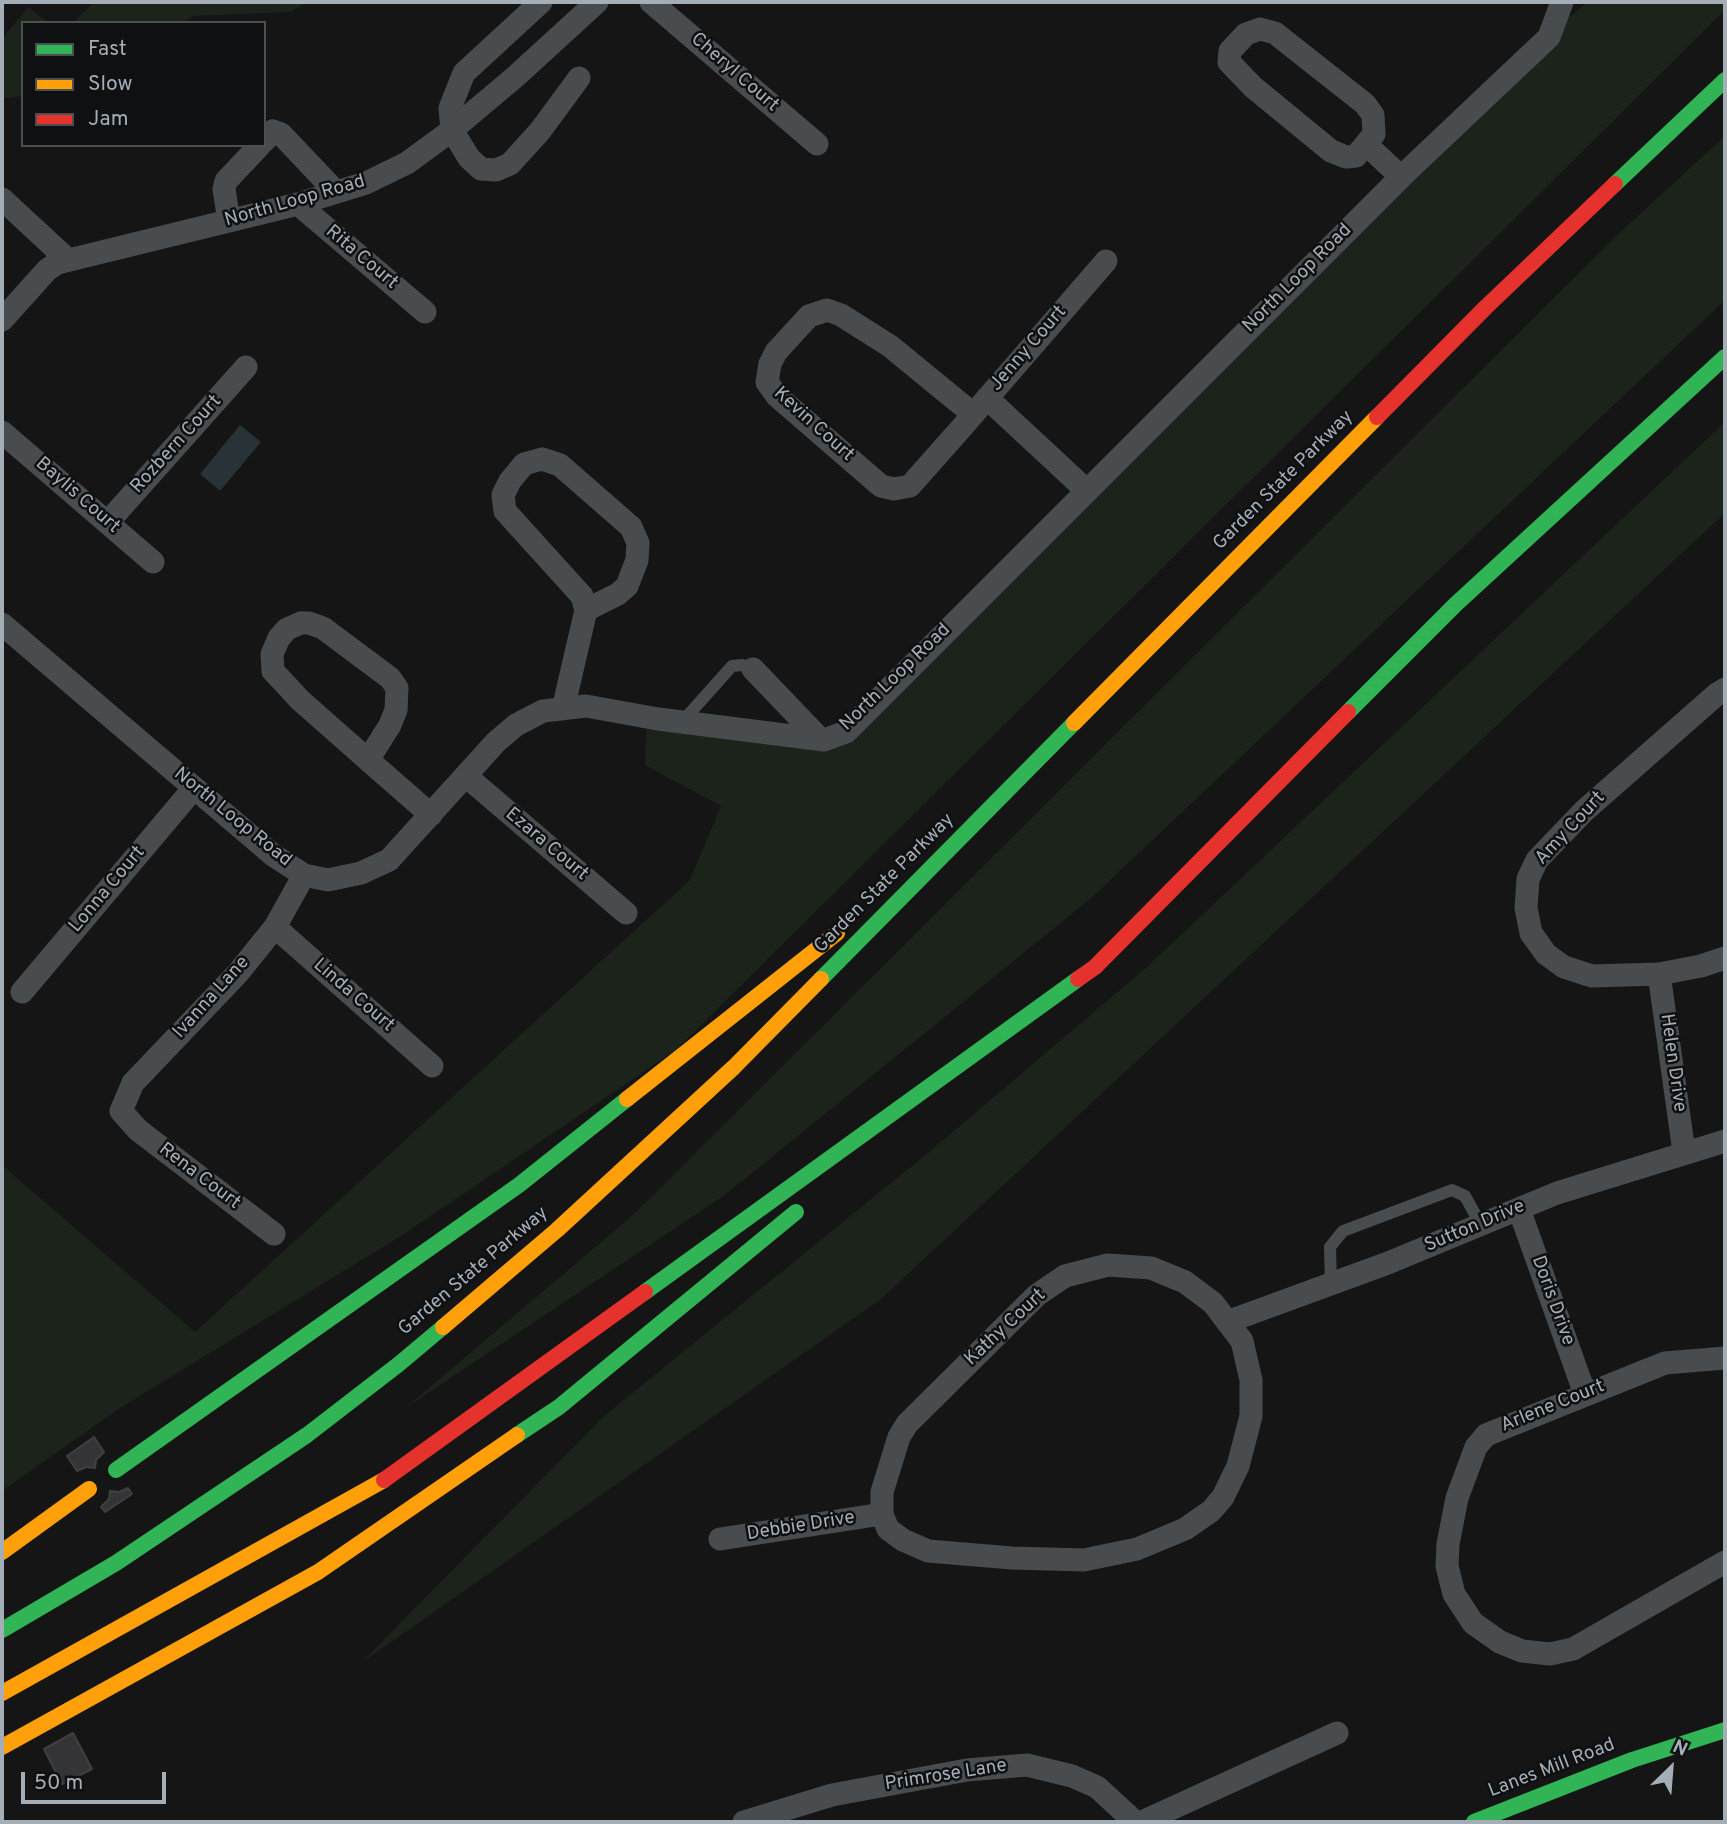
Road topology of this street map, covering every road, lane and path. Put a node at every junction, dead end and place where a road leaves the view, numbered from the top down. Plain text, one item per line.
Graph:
1 (541, 2) edge
2 (597, 2) edge
3 (652, 2) edge
4 (1562, 2) edge
5 (579, 78) dead end
6 (1725, 80) edge
7 (452, 130) junction
8 (266, 139) edge
9 (817, 144) dead end
10 (1367, 145) junction
11 (258, 147) edge
12 (1401, 177) junction
13 (336, 192) junction
14 (2, 199) edge
15 (298, 204) junction
16 (229, 221) junction
17 (68, 260) junction
18 (1106, 261) dead end
19 (425, 312) dead end
20 (2, 320) edge
21 (1725, 357) edge
22 (246, 367) dead end
23 (980, 406) junction
24 (2, 432) edge
25 (1086, 490) junction
26 (108, 522) junction
27 (153, 562) dead end
28 (586, 610) junction
29 (2, 624) edge
30 (752, 669) joint
31 (1725, 689) edge
32 (563, 709) junction
33 (682, 722) junction
34 (824, 740) junction
35 (368, 760) junction
36 (466, 776) junction
37 (194, 788) junction
38 (431, 815) junction
39 (968, 829) junction
40 (304, 875) junction
41 (869, 907) dead end
42 (626, 913) dead end
43 (848, 925) dead end
44 (275, 927) junction
45 (1725, 958) edge
46 (1095, 967) junction
47 (1659, 974) junction
48 (22, 992) dead end
49 (432, 1066) dead end
50 (127, 1117) joint
51 (891, 1134) dead end
52 (1725, 1141) edge
53 (1684, 1152) junction
54 (805, 1205) dead end
55 (1519, 1209) junction
56 (1481, 1224) junction
57 (274, 1234) dead end
58 (1331, 1284) junction
59 (1227, 1322) junction
60 (1725, 1358) edge
61 (1585, 1394) junction
62 (117, 1470) dead end
63 (89, 1489) dead end
64 (882, 1514) junction
65 (720, 1539) dead end
66 (2, 1552) edge
67 (1725, 1562) edge
68 (2, 1630) edge
69 (2, 1693) edge
70 (1725, 1730) edge
71 (1337, 1733) dead end
72 (2, 1747) edge
73 (744, 1822) edge
74 (1135, 1822) edge
75 (1142, 1822) edge
76 (1474, 1822) edge

1 - 7 street
2 - 7 street, North Loop Road
3 - 9 street, Cheryl Court
4 - 12 street, North Loop Road
5 - 7 street
6 - 39 main road, Garden State Parkway
7 - 13 street, North Loop Road
8 - 13 street
10 - 10 street
10 - 12 street
11 - 16 street
12 - 25 street, North Loop Road
13 - 15 street, North Loop Road
14 - 17 street
15 - 16 street, North Loop Road
15 - 19 street, Rita Court
16 - 17 street, North Loop Road
17 - 20 street, North Loop Road
18 - 23 street, Jenny Court
21 - 46 main road
22 - 26 street, Rozbern Court
23 - 23 street, Kevin Court
23 - 25 street, Jenny Court
24 - 26 street, Baylis Court
25 - 34 street, North Loop Road
26 - 27 street, Baylis Court
28 - 28 street
28 - 32 street
29 - 37 street, North Loop Road
30 - 33 lane
30 - 34 street
31 - 47 street, Amy Court
32 - 33 street, North Loop Road
32 - 36 street, North Loop Road
33 - 34 street, North Loop Road
35 - 35 street
35 - 38 street
36 - 38 street, North Loop Road
36 - 42 street, Ezara Court
37 - 40 street, North Loop Road
37 - 48 street, Lonna Court
38 - 40 street, North Loop Road
39 - 41 main road
39 - 68 main road, Garden State Parkway
40 - 44 street, Ivanna Lane
43 - 62 main road
44 - 49 street, Linda Court
44 - 50 street, Ivanna Lane
45 - 47 street, Amy Court
46 - 51 main road
46 - 69 main road
47 - 53 street, Helen Drive
50 - 57 street, Rena Court
52 - 53 street, Sutton Drive
53 - 55 street, Sutton Drive
54 - 72 main road
55 - 56 street, Sutton Drive
55 - 61 street, Doris Drive
56 - 58 street, Sutton Drive
56 - 58 lane
58 - 59 street, Sutton Drive
59 - 64 street, Kathy Court
59 - 64 street, Kathy Court
60 - 61 street, Arlene Court
61 - 67 street, Arlene Court
63 - 66 main road
64 - 65 street, Debbie Drive
70 - 76 main road, Lanes Mill Road
71 - 75 street
73 - 74 street, Primrose Lane

